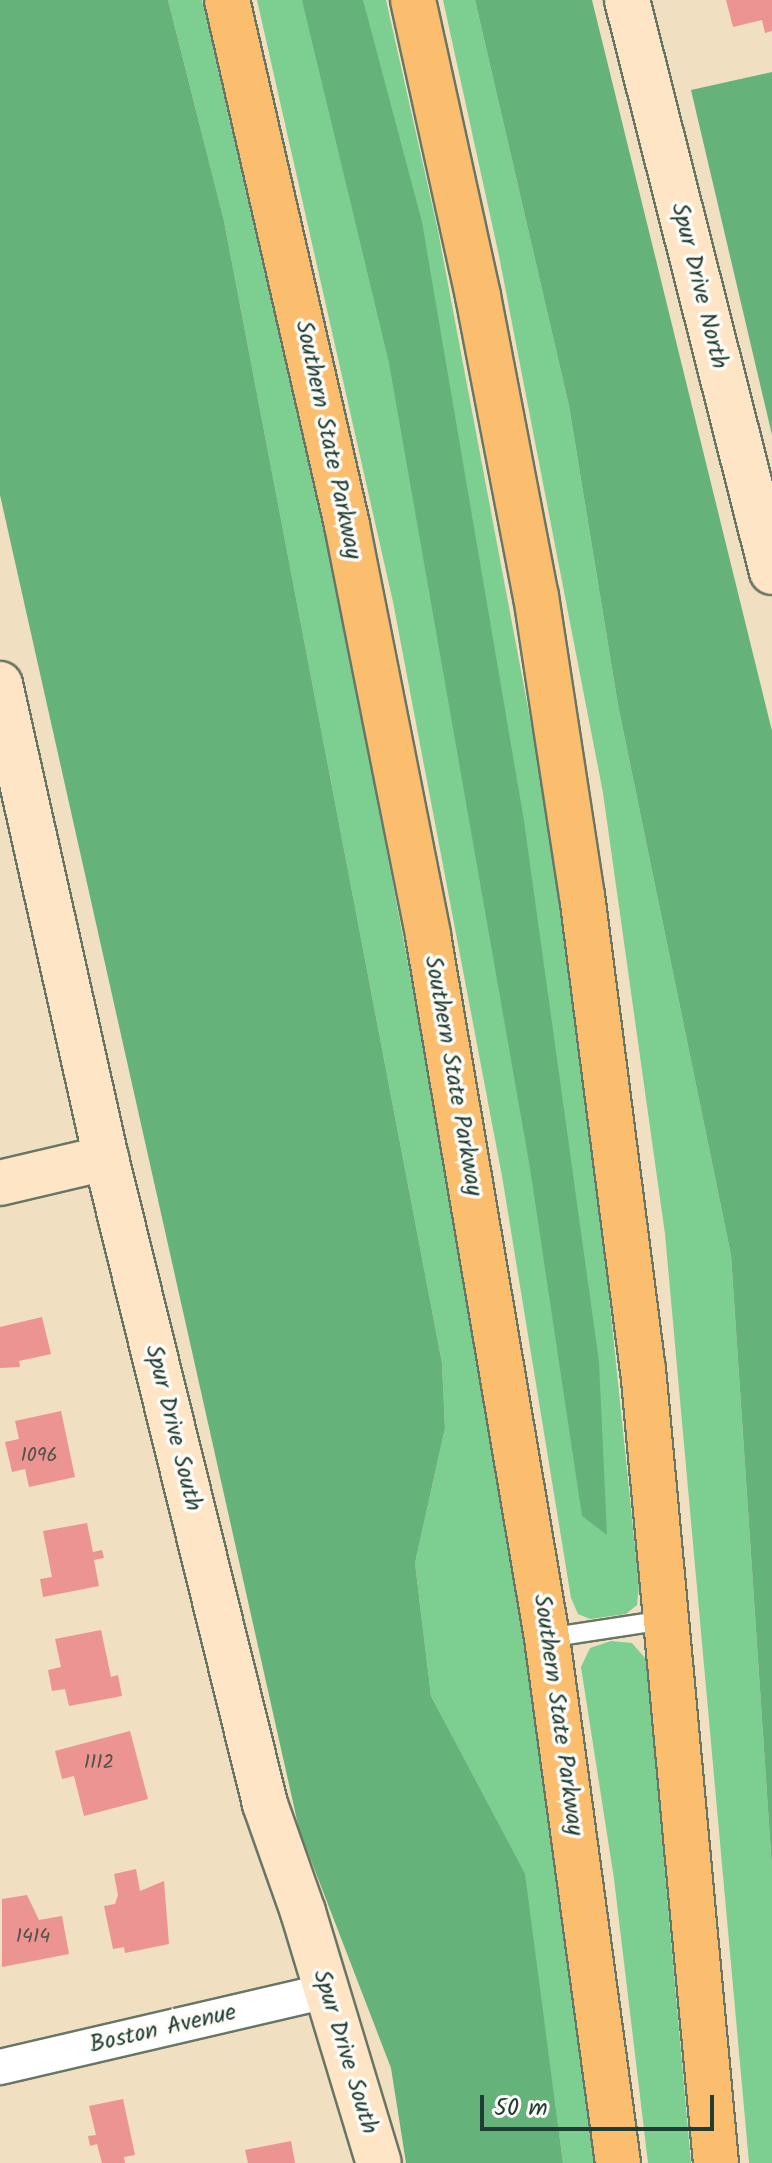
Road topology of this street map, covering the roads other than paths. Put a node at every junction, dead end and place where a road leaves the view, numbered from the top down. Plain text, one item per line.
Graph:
1 (227, 0) edge
2 (413, 0) edge
3 (627, 0) edge
4 (772, 572) edge
5 (0, 684) edge
6 (106, 1158) junction
7 (0, 1183) edge
8 (665, 1620) junction
9 (547, 1638) junction
10 (327, 1991) junction
11 (0, 2067) edge
12 (379, 2163) edge
13 (618, 2163) edge
14 (716, 2163) edge

1 - 9 highway, Southern State Parkway
2 - 8 highway
3 - 4 street, Spur Drive North
5 - 6 street, Spur Drive South
6 - 7 street
6 - 10 street, Spur Drive South
8 - 9 lane
8 - 14 highway
9 - 13 highway, Southern State Parkway
10 - 11 street, Boston Avenue
10 - 12 street, Spur Drive South

